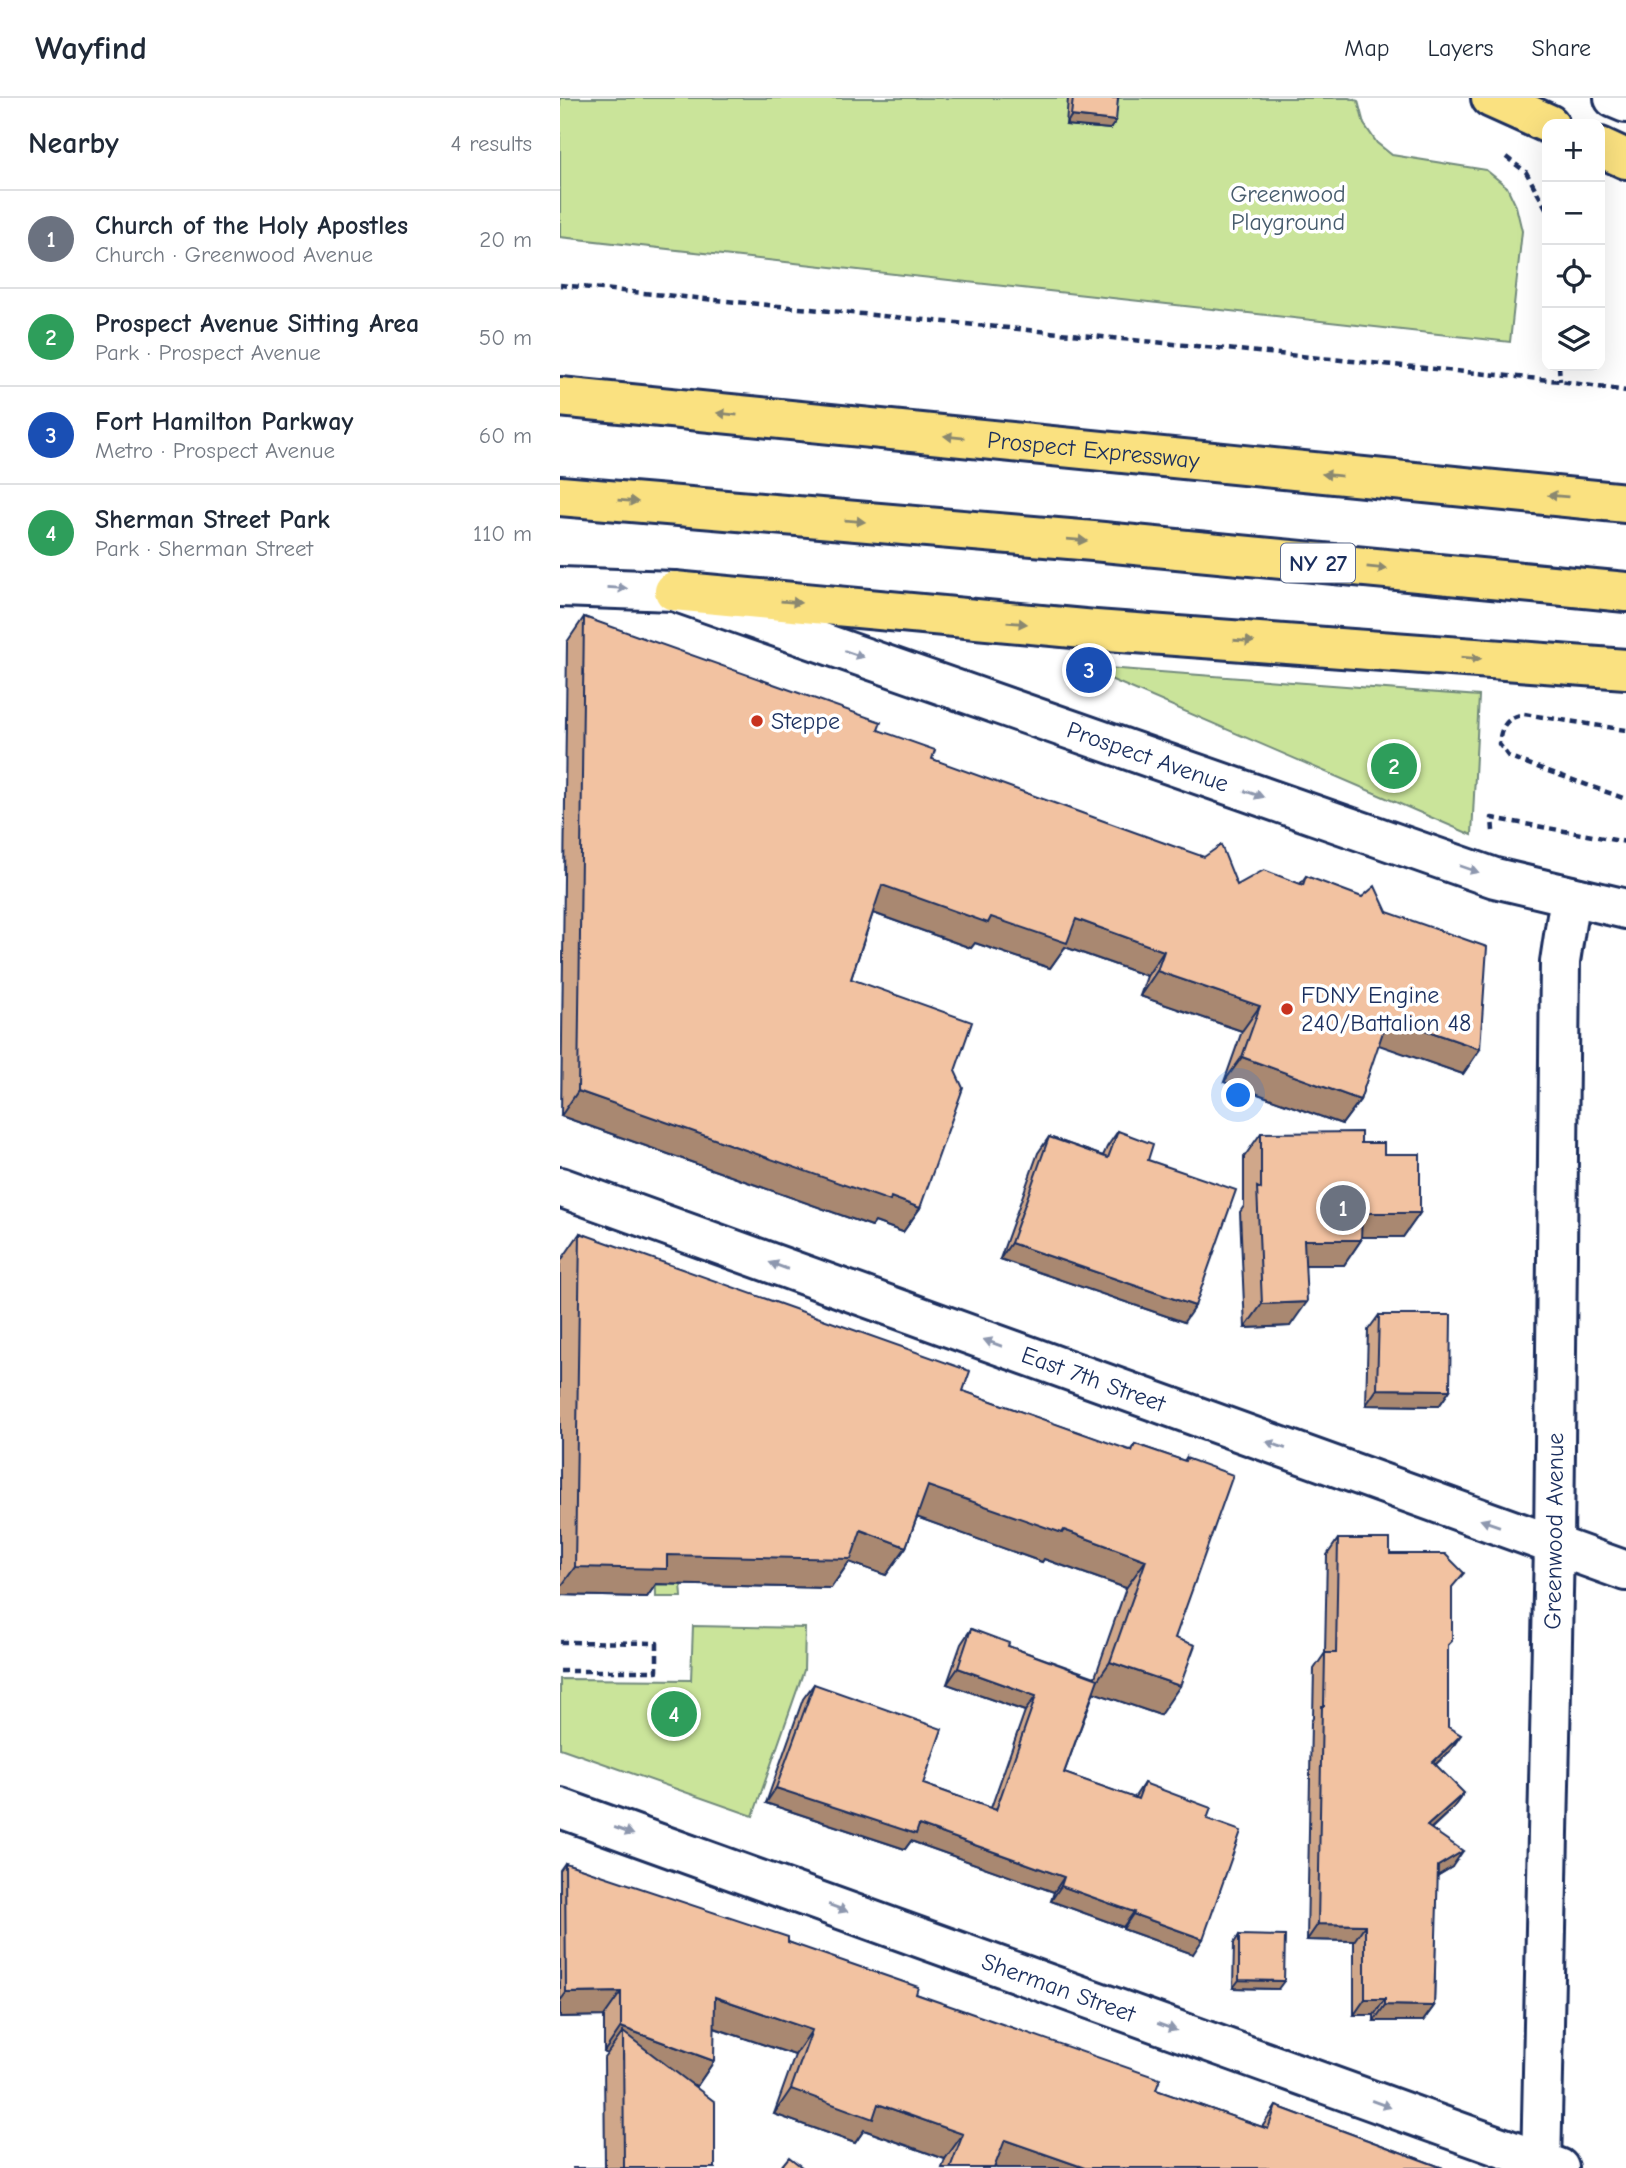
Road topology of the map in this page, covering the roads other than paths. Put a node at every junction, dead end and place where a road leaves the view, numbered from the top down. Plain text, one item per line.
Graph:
1 (1491, 98) edge
2 (1614, 98) edge
3 (1626, 103) edge
4 (1542, 121) edge
5 (1605, 149) edge
6 (1626, 159) edge
7 (560, 397) edge
8 (560, 496) edge
9 (1626, 503) edge
10 (560, 587) edge
11 (674, 592) junction
12 (1626, 592) edge
13 (1626, 669) edge
14 (1570, 896) junction
15 (1626, 909) edge
16 (560, 1187) edge
17 (1555, 1545) junction
18 (1626, 1572) edge
19 (560, 1808) edge
20 (1547, 2166) edge

1 - 4 highway
2 - 3 street
5 - 6 highway
9 -> 7 highway, Prospect Expressway
8 -> 12 highway, NY 27
10 -> 11 street, Prospect Avenue
11 -> 13 highway
11 -> 14 street, Prospect Avenue
14 - 15 street, Prospect Avenue
14 - 17 street, Greenwood Avenue
17 -> 16 street, East 7th Street
17 - 18 street, East 7th Street
17 - 20 street, Greenwood Avenue
19 -> 20 street, Sherman Street

